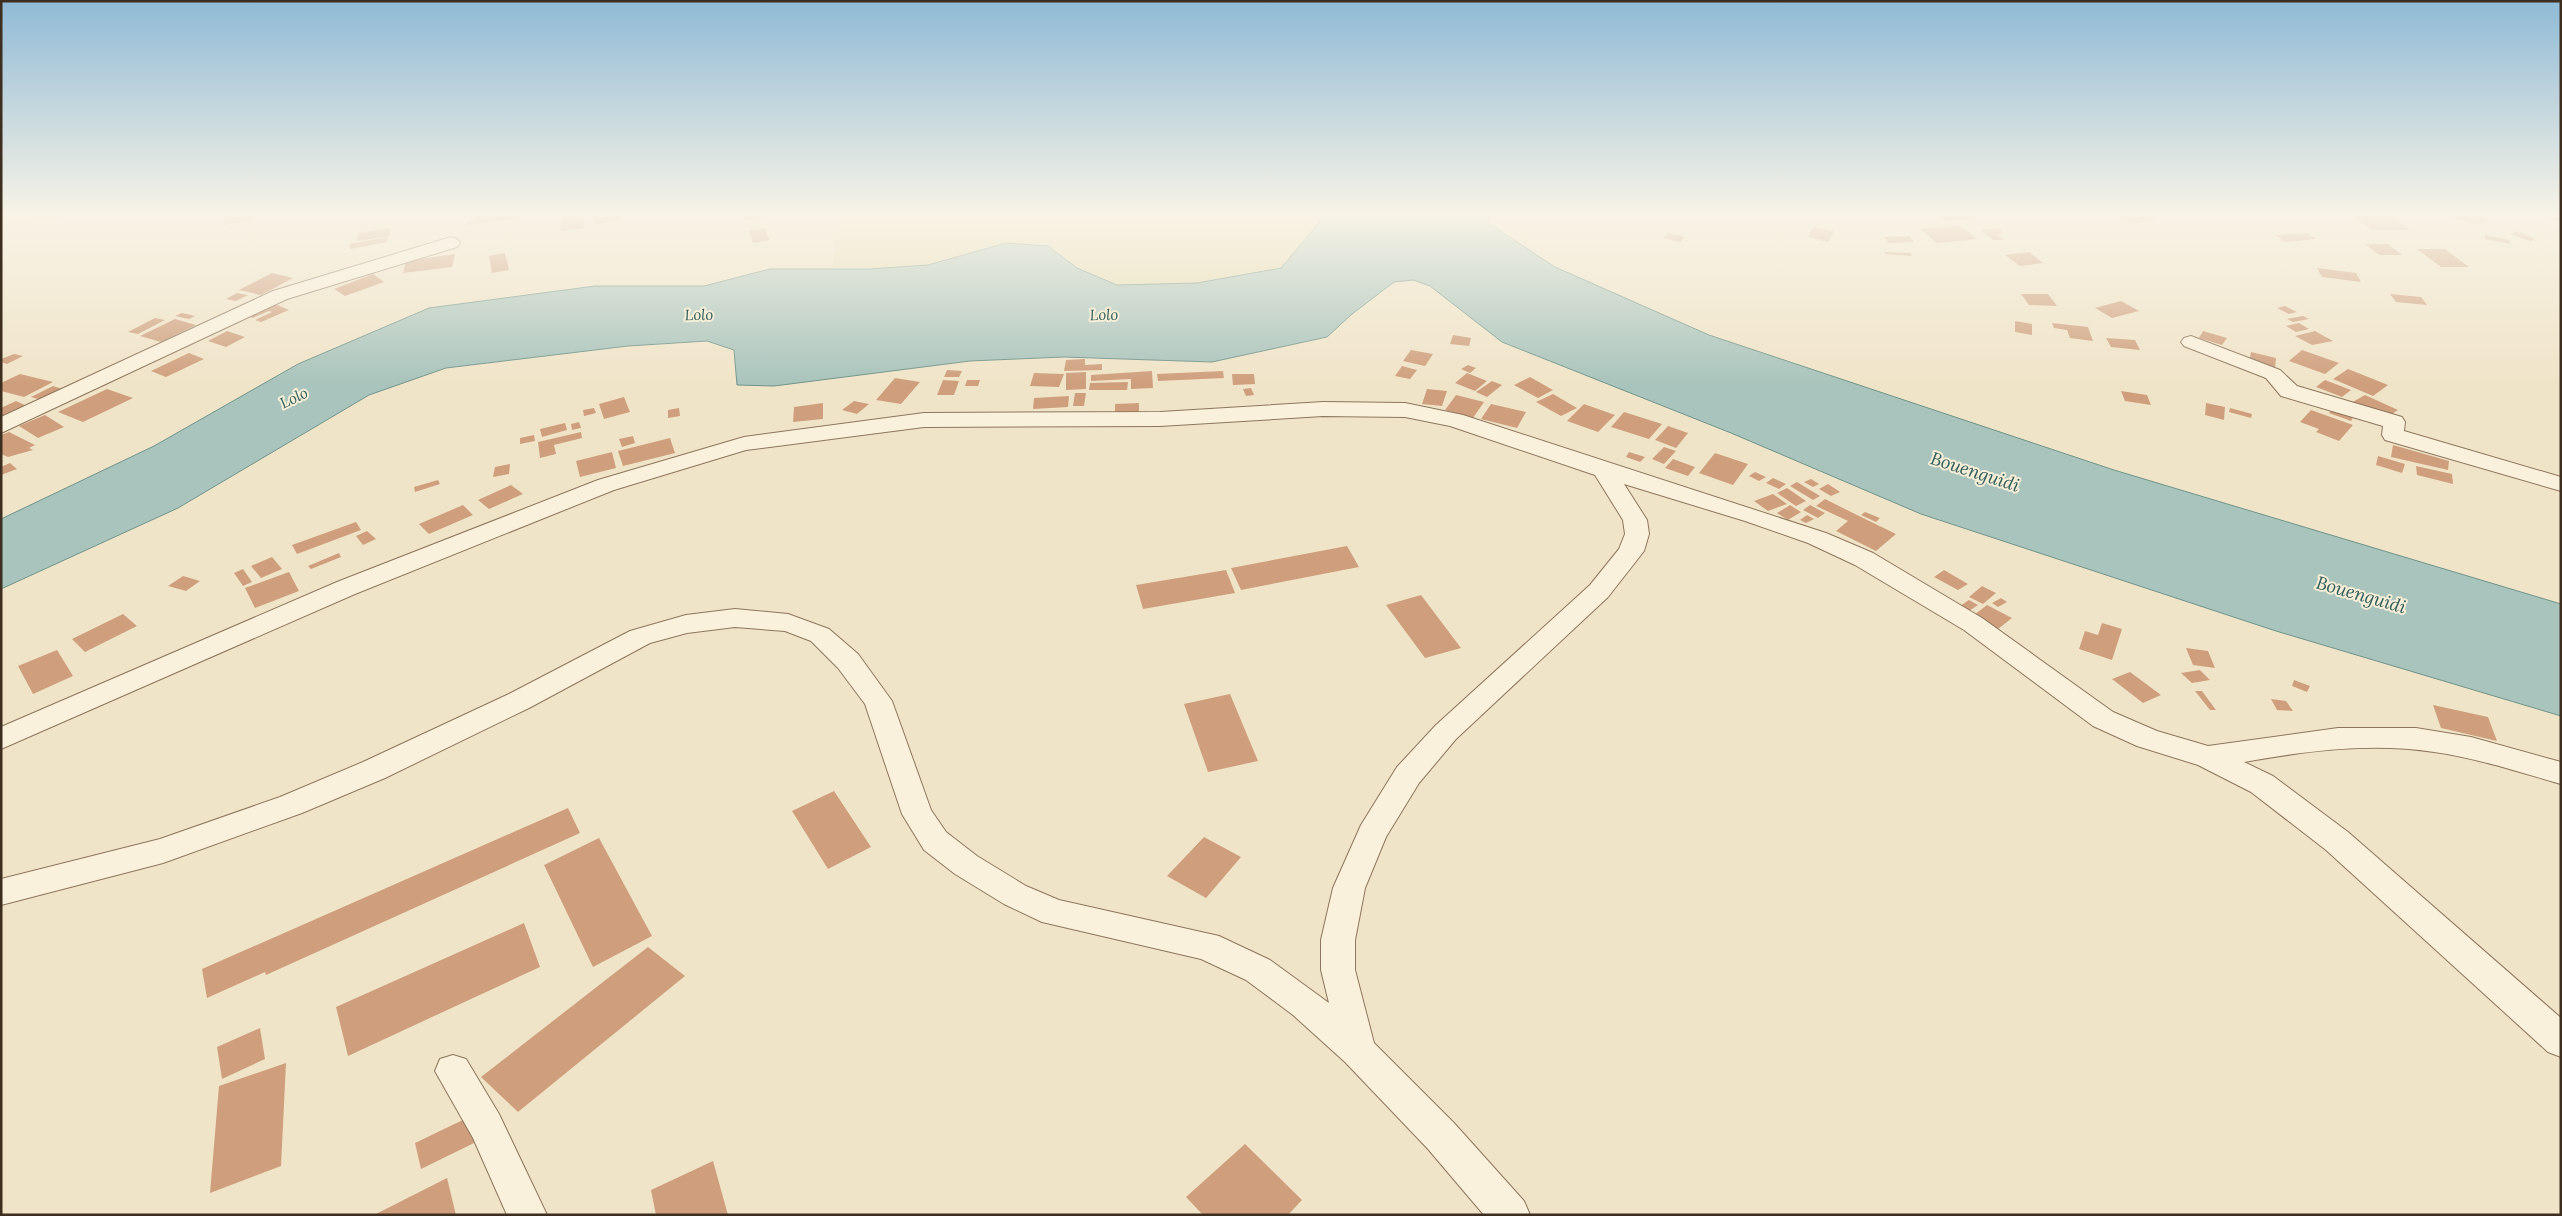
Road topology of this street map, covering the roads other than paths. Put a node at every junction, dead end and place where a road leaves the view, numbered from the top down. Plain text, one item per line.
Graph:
1 (363, 270) edge
2 (2191, 342) dead end
3 (1, 426) edge
4 (1604, 470) junction
5 (2561, 484) edge
6 (1, 739) edge
7 (2208, 758) junction
8 (2561, 773) edge
9 (1, 892) edge
10 (2561, 1041) edge
11 (1358, 1051) junction
12 (453, 1071) dead end
13 (527, 1215) edge
14 (1510, 1215) edge

1 - 3 street
2 - 5 street
4 - 6 street
4 - 7 street
4 - 11 street
7 - 8 street
7 - 10 street
9 - 11 street
11 - 14 street
12 - 13 street

